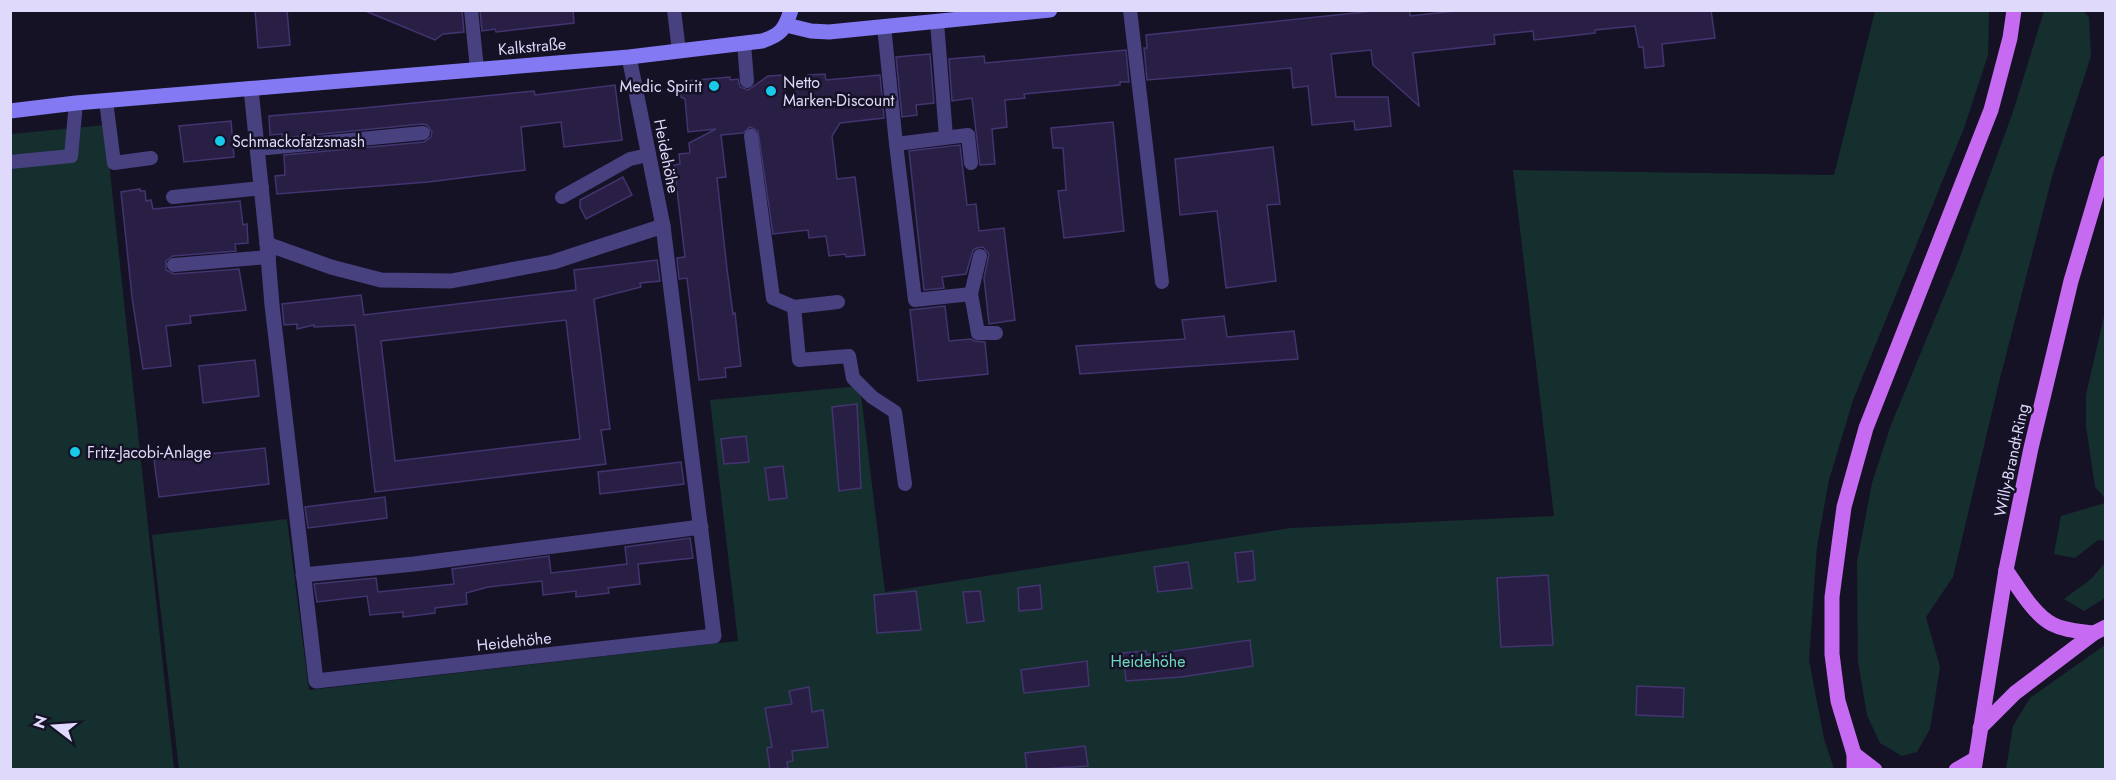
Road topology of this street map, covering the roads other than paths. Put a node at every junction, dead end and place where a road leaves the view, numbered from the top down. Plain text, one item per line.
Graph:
1 (471, 10) edge
2 (674, 10) edge
3 (1050, 10) edge
4 (1130, 10) edge
5 (2014, 10) edge
6 (789, 18) edge
7 (937, 22) junction
8 (884, 26) junction
9 (744, 43) junction
10 (679, 51) junction
11 (629, 57) junction
12 (477, 69) junction
13 (747, 81) dead end
14 (251, 89) junction
15 (106, 101) junction
16 (76, 103) junction
17 (10, 111) edge
18 (423, 133) dead end
19 (751, 136) dead end
20 (946, 137) junction
21 (896, 144) junction
22 (257, 149) junction
23 (648, 154) junction
24 (150, 158) dead end
25 (10, 162) edge
26 (971, 163) dead end
27 (2106, 163) edge
28 (262, 188) junction
29 (562, 196) dead end
30 (173, 197) dead end
31 (663, 226) junction
32 (268, 250) junction
33 (980, 256) dead end
34 (174, 265) dead end
35 (1162, 282) dead end
36 (971, 294) junction
37 (838, 302) dead end
38 (794, 307) junction
39 (996, 333) dead end
40 (905, 484) dead end
41 (701, 527) junction
42 (2006, 570) junction
43 (303, 575) junction
44 (2100, 630) edge
45 (1980, 728) junction
46 (1854, 762) edge
47 (1974, 764) edge
48 (1875, 770) edge
49 (1956, 770) edge

1 - 12 lane
2 - 10 lane
3 - 7 street, Kalkstraße
4 - 35 lane
5 - 46 main road
6 - 8 street, Kalkstraße
6 - 9 street, Kalkstraße
7 - 8 street, Kalkstraße
7 - 20 lane
8 - 21 lane
9 - 10 street, Kalkstraße
9 - 13 lane
10 - 11 street, Kalkstraße
11 - 12 street, Kalkstraße
11 - 23 street, Heidehöhe
12 - 14 street, Kalkstraße
14 - 15 street, Kalkstraße
14 - 22 street, Heidehöhe
15 - 16 street, Kalkstraße
15 - 24 lane
16 - 17 street, Kalkstraße
16 - 25 lane
18 - 22 lane
19 - 38 lane
20 - 21 lane
20 - 26 lane
21 - 36 lane
22 - 28 street, Heidehöhe
23 - 29 lane
23 - 31 street, Heidehöhe
27 - 42 main road, Willy-Brandt-Ring
28 - 30 lane
28 - 32 street, Heidehöhe
31 - 32 street
31 - 41 street, Heidehöhe
32 - 34 lane
32 - 43 street, Heidehöhe
33 - 36 lane
36 - 39 lane
37 - 38 lane
38 - 40 lane
41 - 43 street
41 - 43 street, Heidehöhe
42 - 44 main road
42 - 45 main road, Willy-Brandt-Ring
44 - 45 main road
45 - 47 main road, Willy-Brandt-Ring
46 - 48 main road
47 - 49 main road

